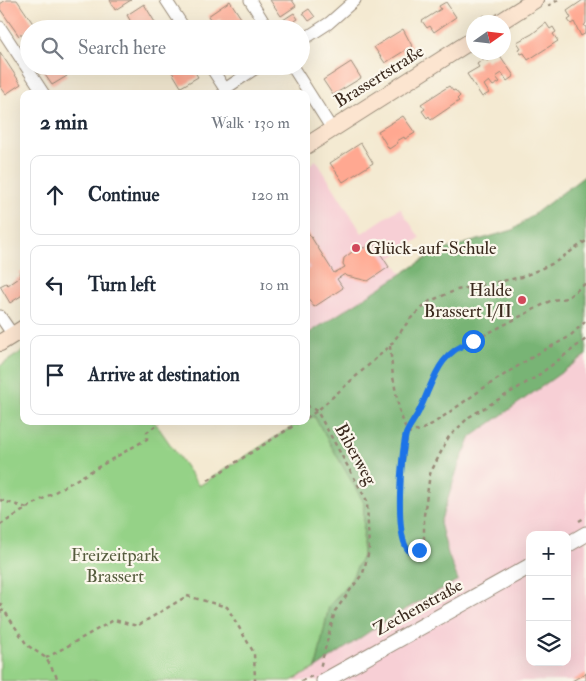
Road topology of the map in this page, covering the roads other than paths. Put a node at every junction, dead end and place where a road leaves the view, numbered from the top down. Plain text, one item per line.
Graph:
1 (166, 0) edge
2 (250, 0) edge
3 (355, 0) edge
4 (535, 0) edge
5 (511, 15) edge
6 (179, 20) edge
7 (262, 20) edge
8 (0, 27) edge
9 (310, 35) edge
10 (466, 44) edge
11 (20, 57) edge
12 (32, 75) edge
13 (215, 75) edge
14 (245, 75) edge
15 (298, 75) edge
16 (41, 90) edge
17 (307, 90) edge
18 (310, 94) edge
19 (332, 129) junction
20 (310, 143) edge
21 (0, 316) edge
22 (12, 335) edge
23 (586, 534) edge
24 (571, 543) edge
25 (526, 568) edge
26 (324, 681) edge

1 - 6 street
2 - 7 street
3 - 9 street
4 - 5 main road
8 - 11 street
10 - 19 main road, Brassertstraße
12 - 16 street
13 - 14 street
15 - 17 street
18 - 19 street
19 - 20 main road, Brassertstraße
21 - 22 street
23 - 24 street
25 - 26 street, Zechenstraße

